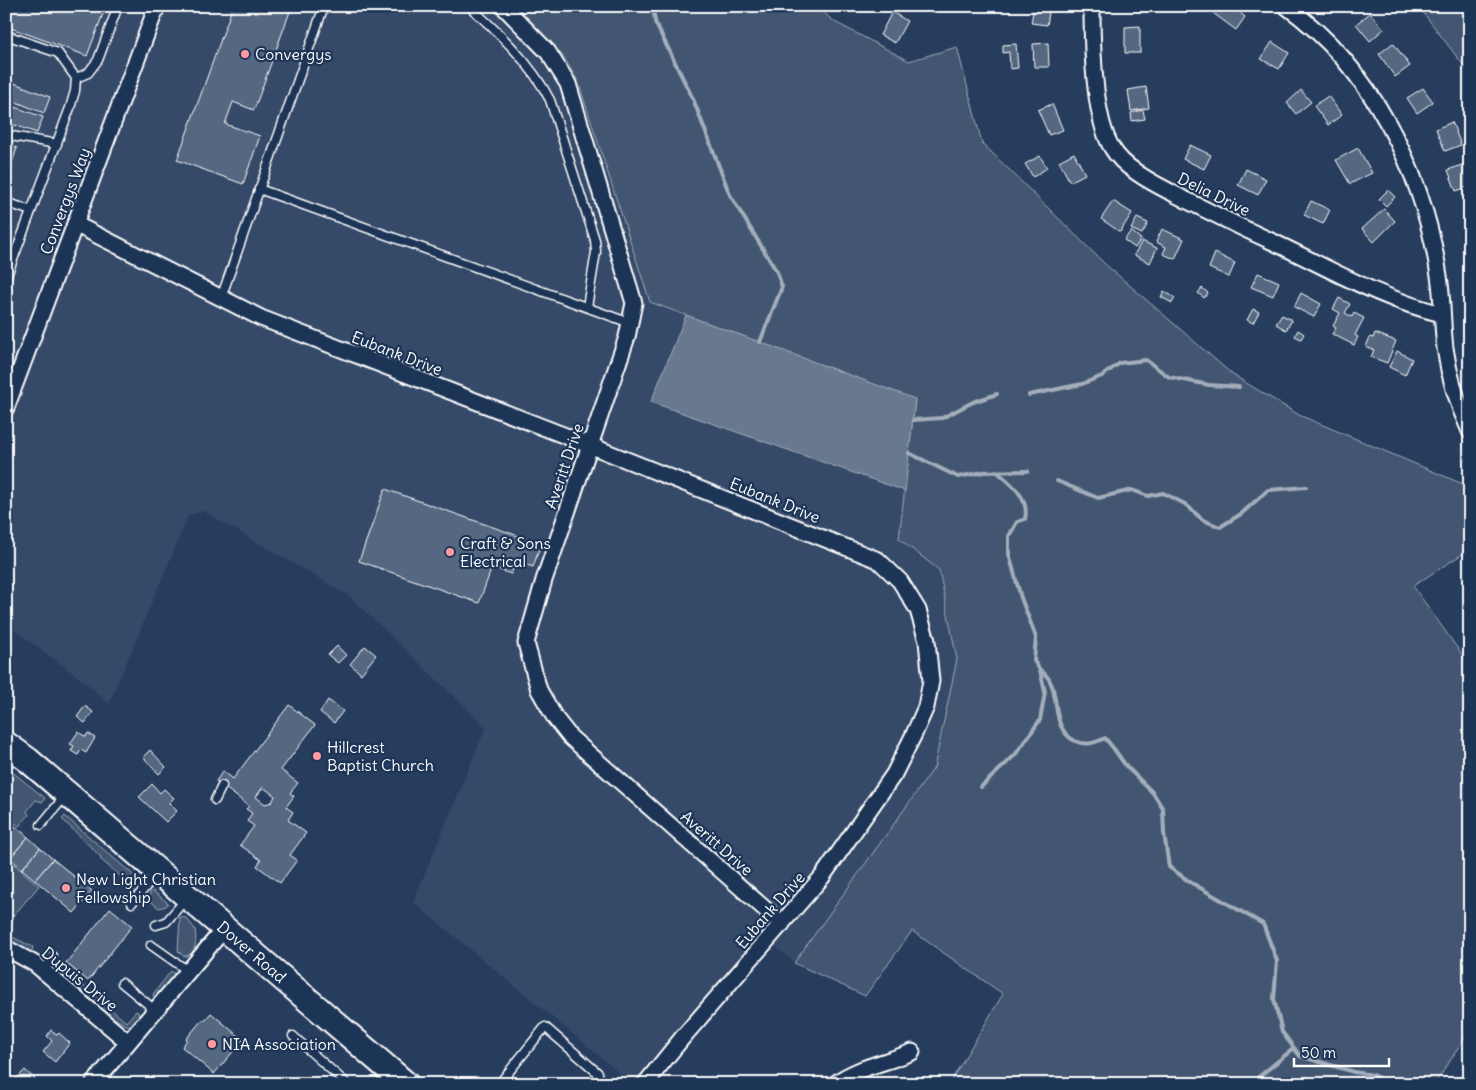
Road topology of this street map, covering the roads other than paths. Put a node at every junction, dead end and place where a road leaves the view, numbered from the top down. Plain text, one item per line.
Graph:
1 (118, 6) edge
2 (157, 6) edge
3 (324, 6) edge
4 (469, 6) edge
5 (503, 6) edge
6 (1092, 6) edge
7 (1286, 6) edge
8 (6, 34) edge
9 (76, 78) junction
10 (6, 135) edge
11 (57, 144) junction
12 (259, 189) junction
13 (6, 202) edge
14 (32, 212) junction
15 (75, 224) junction
16 (6, 278) edge
17 (221, 298) junction
18 (587, 307) junction
19 (1442, 314) junction
20 (630, 322) junction
21 (6, 408) edge
22 (1470, 431) edge
23 (589, 445) junction
24 (6, 744) edge
25 (222, 786) dead end
26 (67, 794) junction
27 (215, 800) dead end
28 (41, 825) dead end
29 (158, 873) junction
30 (187, 897) junction
31 (132, 903) dead end
32 (782, 924) junction
33 (156, 925) dead end
34 (224, 929) junction
35 (151, 945) dead end
36 (6, 948) edge
37 (52, 956) dead end
38 (188, 971) junction
39 (45, 972) junction
40 (122, 983) dead end
41 (155, 1010) junction
42 (293, 1036) dead end
43 (128, 1042) junction
44 (912, 1052) dead end
45 (401, 1082) edge
46 (93, 1084) edge
47 (347, 1084) edge
48 (499, 1084) edge
49 (597, 1084) edge
50 (645, 1084) edge
51 (835, 1084) edge

1 - 9 lane
2 - 15 street, Convergys Way
3 - 12 lane
4 - 18 lane
5 - 20 street, Averitt Drive
6 - 19 street, Delia Drive
7 - 19 street
8 - 9 lane
9 - 11 lane
10 - 11 lane
11 - 14 lane
12 - 17 lane
12 - 18 lane
13 - 14 lane
14 - 16 lane
15 - 17 street, Eubank Drive
15 - 21 street, Convergys Way
17 - 23 street, Eubank Drive
18 - 20 lane
19 - 22 street
20 - 23 street, Averitt Drive
23 - 32 street, Averitt Drive
23 - 32 street, Eubank Drive
24 - 26 main road, Dover Road
25 - 27 lane
26 - 28 lane
26 - 29 main road, Dover Road
29 - 30 main road, Dover Road
29 - 31 lane
30 - 33 lane
30 - 34 main road, Dover Road
32 - 50 street, Eubank Drive
34 - 38 street
34 - 45 main road, Dover Road
35 - 38 lane
36 - 39 street, Dupuis Drive
37 - 39 lane
38 - 41 street
39 - 43 street, Dupuis Drive
40 - 41 lane
41 - 43 street
42 - 47 lane
43 - 46 street
44 - 51 street
48 - 49 lane

